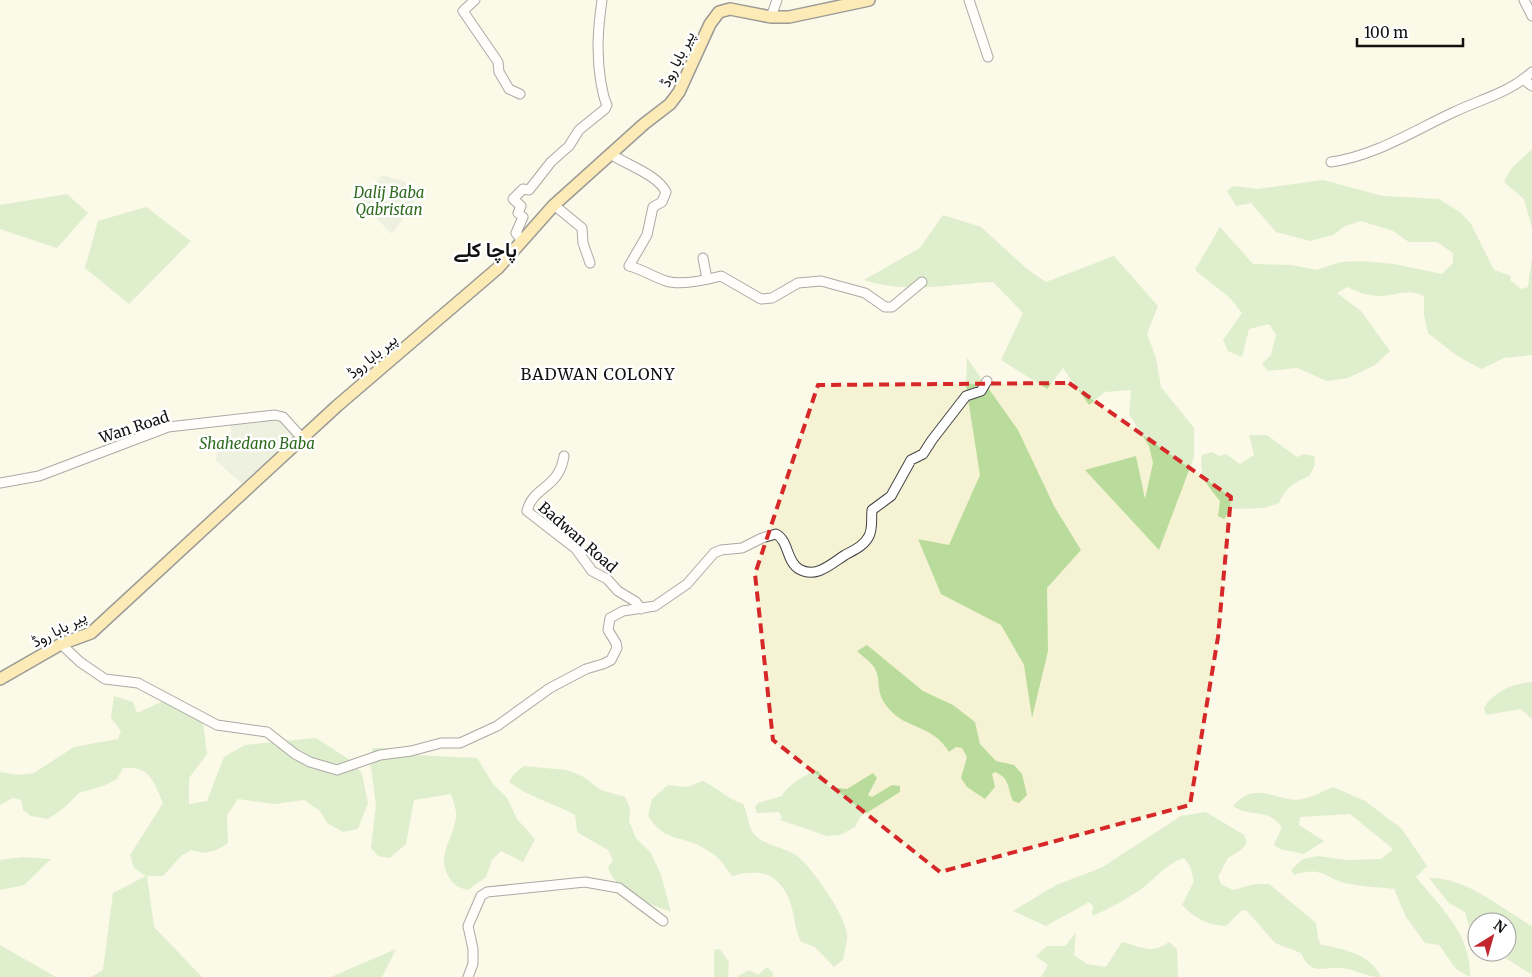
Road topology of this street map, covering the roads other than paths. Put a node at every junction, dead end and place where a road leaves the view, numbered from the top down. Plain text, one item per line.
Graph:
1 (475, 0) edge
2 (602, 0) edge
3 (777, 0) edge
4 (869, 0) edge
5 (969, 0) edge
6 (1524, 0) edge
7 (1532, 16) edge
8 (771, 17) junction
9 (988, 57) dead end
10 (1532, 72) edge
11 (1523, 79) junction
12 (1532, 86) edge
13 (520, 94) dead end
14 (611, 154) junction
15 (1331, 162) dead end
16 (554, 205) junction
17 (522, 241) junction
18 (703, 258) dead end
19 (590, 264) dead end
20 (707, 279) junction
21 (922, 282) dead end
22 (987, 381) dead end
23 (302, 438) junction
24 (564, 456) dead end
25 (0, 482) edge
26 (641, 608) junction
27 (61, 644) junction
28 (0, 679) edge
29 (663, 921) dead end
30 (468, 977) edge

1 - 13 street
2 - 17 street
3 - 8 street
4 - 8 main road
5 - 9 street
6 - 7 street
8 - 14 main road, پیر بابا روڈ
10 - 11 street
11 - 12 street
11 - 15 street
14 - 16 main road, پیر بابا روڈ
14 - 20 street
16 - 17 main road, پیر بابا روڈ
16 - 19 street
17 - 23 main road, پیر بابا روڈ
18 - 20 street
20 - 21 street
22 - 26 street
23 - 25 street, Wan Road
23 - 27 main road, پیر بابا روڈ
24 - 26 street, Badwan Road
26 - 27 street
27 - 28 main road, پیر بابا روڈ
29 - 30 street

